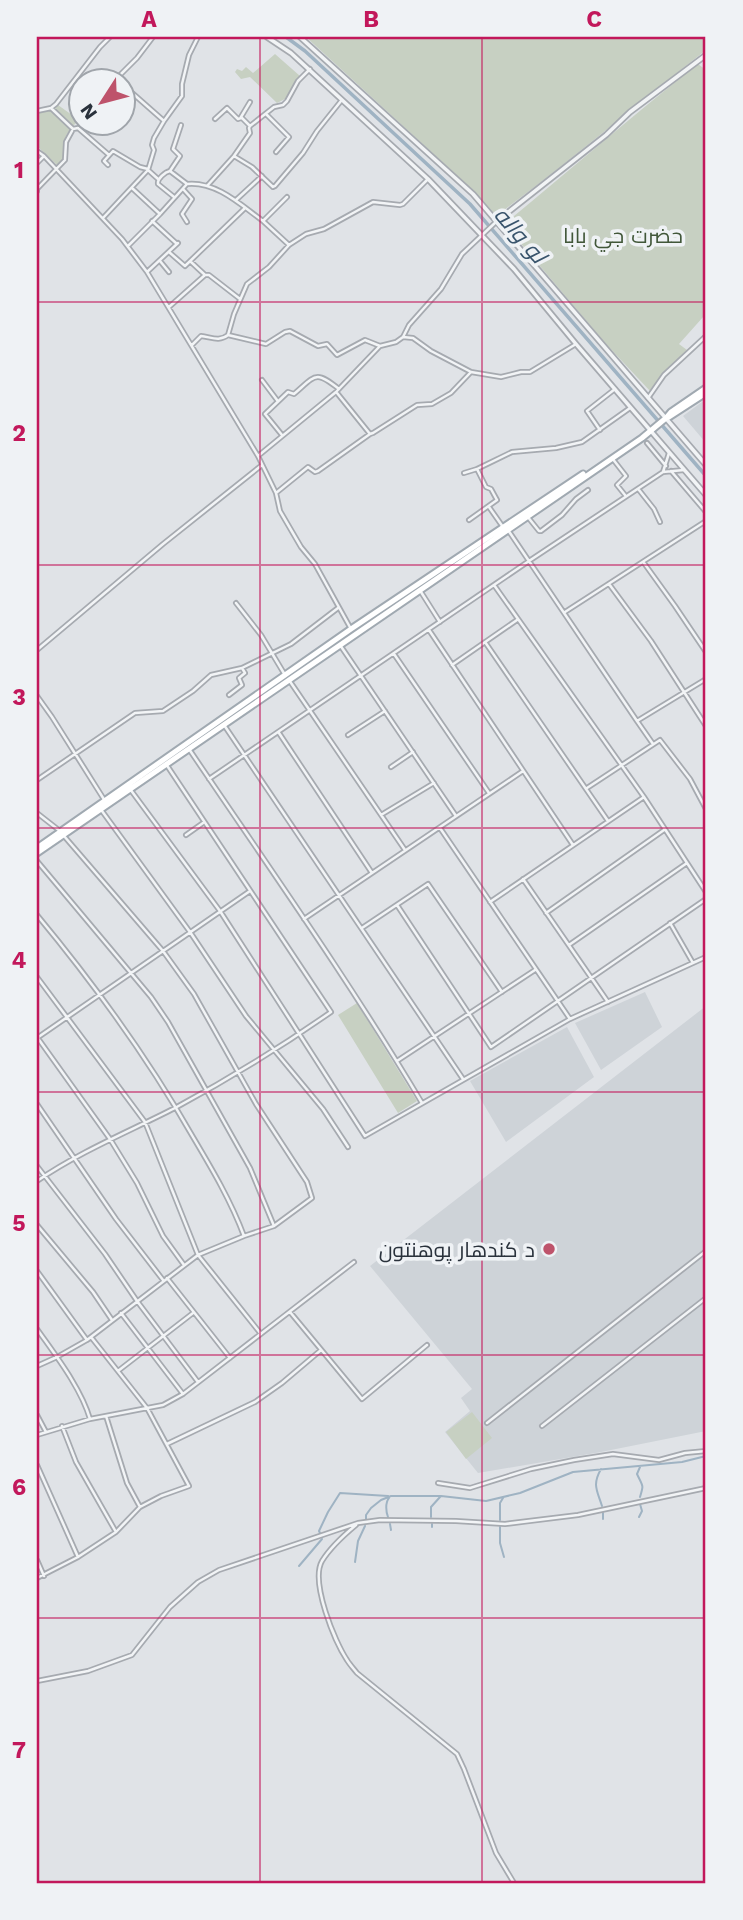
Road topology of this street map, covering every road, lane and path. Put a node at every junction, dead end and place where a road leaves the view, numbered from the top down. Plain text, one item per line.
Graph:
1 (110, 37) edge
2 (153, 37) edge
3 (198, 37) edge
4 (267, 37) edge
5 (300, 37) edge
6 (706, 55) edge
7 (129, 66) edge
8 (310, 69) junction
9 (136, 96) edge
10 (341, 101) junction
11 (250, 102) dead end
12 (51, 108) junction
13 (37, 111) edge
14 (266, 114) junction
15 (242, 118) junction
16 (215, 119) dead end
17 (164, 121) junction
18 (66, 123) edge
19 (181, 125) dead end
20 (250, 126) junction
21 (69, 136) edge
22 (87, 136) edge
23 (37, 150) edge
24 (276, 152) dead end
25 (109, 155) junction
26 (44, 156) junction
27 (234, 156) junction
28 (37, 163) edge
29 (108, 165) dead end
30 (56, 168) junction
31 (148, 170) junction
32 (170, 171) junction
33 (262, 176) junction
34 (428, 179) junction
35 (159, 180) junction
36 (187, 184) junction
37 (207, 186) junction
38 (132, 188) junction
39 (183, 189) junction
40 (37, 191) edge
41 (174, 197) junction
42 (287, 197) dead end
43 (236, 200) junction
44 (244, 208) junction
45 (160, 214) junction
46 (103, 218) junction
47 (152, 221) junction
48 (263, 221) junction
49 (187, 222) dead end
50 (495, 223) junction
51 (482, 234) junction
52 (289, 245) junction
53 (128, 246) junction
54 (169, 252) junction
55 (160, 261) junction
56 (190, 261) junction
57 (148, 272) junction
58 (169, 272) dead end
59 (205, 275) junction
60 (241, 299) junction
61 (169, 307) junction
62 (228, 335) junction
63 (706, 336) edge
64 (403, 337) junction
65 (576, 344) junction
66 (192, 345) junction
67 (380, 346) junction
68 (471, 372) junction
69 (262, 380) dead end
70 (615, 389) junction
71 (706, 390) edge
72 (337, 391) junction
73 (648, 398) junction
74 (278, 400) junction
75 (630, 407) junction
76 (664, 420) junction
77 (600, 429) junction
78 (651, 431) junction
79 (370, 434) junction
80 (283, 436) junction
81 (647, 443) dead end
82 (669, 453) junction
83 (258, 456) junction
84 (612, 458) junction
85 (262, 465) junction
86 (706, 465) edge
87 (666, 466) junction
88 (477, 469) junction
89 (684, 470) junction
90 (671, 471) junction
91 (663, 472) junction
92 (464, 473) dead end
93 (639, 488) junction
94 (588, 490) dead end
95 (276, 493) junction
96 (706, 495) edge
97 (626, 496) junction
98 (489, 506) junction
99 (706, 512) edge
100 (527, 516) junction
101 (469, 520) dead end
102 (706, 521) edge
103 (660, 522) dead end
104 (505, 528) junction
105 (529, 561) junction
106 (643, 562) junction
107 (610, 584) junction
108 (494, 585) junction
109 (418, 588) junction
110 (236, 603) dead end
111 (340, 607) junction
112 (565, 612) junction
113 (517, 620) junction
114 (440, 622) junction
115 (351, 629) junction
116 (428, 629) junction
117 (485, 642) junction
118 (340, 644) junction
119 (37, 650) edge
120 (706, 652) edge
121 (271, 653) junction
122 (393, 653) junction
123 (452, 665) junction
124 (242, 668) junction
125 (361, 675) junction
126 (287, 678) junction
127 (706, 679) edge
128 (684, 692) junction
129 (229, 695) dead end
130 (37, 696) edge
131 (310, 710) junction
132 (385, 711) junction
133 (637, 721) junction
134 (223, 725) junction
135 (706, 726) edge
136 (278, 732) junction
137 (348, 735) dead end
138 (653, 744) junction
139 (189, 749) junction
140 (179, 751) junction
141 (413, 752) junction
142 (75, 753) junction
143 (245, 754) junction
144 (166, 764) junction
145 (621, 765) junction
146 (391, 767) dead end
147 (523, 771) junction
148 (209, 779) junction
149 (37, 780) edge
150 (434, 783) junction
151 (130, 789) junction
152 (586, 789) junction
153 (489, 793) junction
154 (644, 797) junction
155 (105, 801) junction
156 (101, 809) junction
157 (706, 809) edge
158 (37, 813) edge
159 (381, 815) junction
160 (456, 816) junction
161 (608, 821) junction
162 (204, 822) junction
163 (439, 827) junction
164 (665, 829) junction
165 (62, 833) junction
166 (186, 835) dead end
167 (573, 845) junction
168 (405, 850) junction
169 (37, 851) edge
170 (37, 861) edge
171 (687, 863) junction
172 (372, 873) junction
173 (523, 879) junction
174 (251, 891) junction
175 (706, 892) edge
176 (340, 895) junction
177 (706, 899) edge
178 (490, 902) junction
179 (397, 905) junction
180 (220, 912) junction
181 (546, 913) junction
182 (37, 915) edge
183 (304, 919) junction
184 (670, 923) junction
185 (362, 928) junction
186 (190, 932) junction
187 (569, 945) junction
188 (163, 951) junction
189 (706, 957) edge
190 (693, 963) junction
191 (536, 970) junction
192 (131, 973) junction
193 (37, 977) edge
194 (592, 978) junction
195 (502, 992) junction
196 (100, 994) junction
197 (558, 1001) junction
198 (608, 1002) junction
199 (469, 1014) junction
200 (67, 1017) junction
201 (570, 1019) junction
202 (298, 1035) junction
203 (436, 1037) junction
204 (37, 1038) edge
205 (275, 1051) junction
206 (397, 1061) junction
207 (237, 1072) junction
208 (463, 1079) junction
209 (205, 1090) junction
210 (422, 1103) junction
211 (37, 1104) edge
212 (176, 1107) junction
213 (145, 1122) junction
214 (110, 1139) junction
215 (348, 1147) dead end
216 (73, 1158) junction
217 (37, 1166) edge
218 (44, 1176) junction
219 (37, 1181) edge
220 (37, 1226) edge
221 (274, 1226) junction
222 (244, 1236) junction
223 (706, 1251) edge
224 (198, 1255) junction
225 (355, 1262) dead end
226 (184, 1265) junction
227 (37, 1271) edge
228 (165, 1279) junction
229 (706, 1298) edge
230 (137, 1301) junction
231 (194, 1312) junction
232 (290, 1312) junction
233 (121, 1313) junction
234 (112, 1320) junction
235 (37, 1329) edge
236 (261, 1334) junction
237 (164, 1336) junction
238 (89, 1338) junction
239 (427, 1345) dead end
240 (148, 1348) junction
241 (321, 1350) junction
242 (57, 1357) junction
243 (230, 1358) junction
244 (37, 1366) edge
245 (118, 1371) junction
246 (198, 1382) junction
247 (183, 1394) junction
248 (147, 1408) junction
249 (37, 1415) edge
250 (106, 1416) junction
251 (90, 1419) junction
252 (486, 1423) dead end
253 (62, 1426) junction
254 (542, 1426) dead end
255 (46, 1432) junction
256 (37, 1435) edge
257 (167, 1444) junction
258 (706, 1451) edge
259 (37, 1465) edge
260 (438, 1483) dead end
261 (706, 1488) edge
262 (140, 1507) junction
263 (358, 1523) junction
264 (116, 1532) junction
265 (78, 1557) junction
266 (37, 1560) edge
267 (44, 1576) junction
268 (37, 1578) edge
269 (37, 1681) edge
270 (514, 1883) edge

1 - 12 street
2 - 7 street
3 - 17 street
4 - 8 street
5 - 50 street
6 - 50 street
8 - 10 street
8 - 14 street
9 - 17 street
10 - 33 street
10 - 34 street
11 - 15 street
12 - 13 street
12 - 18 street
14 - 20 street
14 - 24 street
15 - 16 street
15 - 20 street
17 - 31 street
19 - 32 street
20 - 27 street
21 - 30 street
22 - 25 street
23 - 26 street
25 - 29 street
25 - 31 street
26 - 28 street
26 - 30 street
27 - 33 street
27 - 37 street
30 - 40 street
30 - 46 street
31 - 35 street
31 - 38 street
32 - 35 street
32 - 36 street
33 - 43 street
34 - 51 street
34 - 52 street
35 - 41 street
36 - 37 street
36 - 39 street
37 - 43 street
38 - 45 street
38 - 46 street
39 - 41 street
39 - 49 street
41 - 45 street
42 - 48 street
43 - 44 street
44 - 48 street
44 - 56 street
45 - 47 street
46 - 53 street
47 - 53 street
47 - 54 street
48 - 52 street
50 - 51 street
50 - 73 street
51 - 64 street
51 - 65 street
52 - 60 street
53 - 57 street
54 - 55 street
54 - 56 street
55 - 57 street
55 - 58 street
56 - 59 street
57 - 61 street
59 - 60 street
59 - 61 street
60 - 62 street
61 - 66 street
62 - 66 street
62 - 67 street
63 - 73 street
64 - 67 street
64 - 68 street
65 - 68 street
65 - 70 street
66 - 83 street
67 - 72 street
68 - 79 street
69 - 74 street
70 - 75 street
70 - 77 street
71 - 76 main road
72 - 74 street
72 - 79 street
72 - 80 street
73 - 76 street
74 - 80 street
75 - 77 street
75 - 78 street
76 - 78 main road
76 - 86 street
77 - 88 street
78 - 82 street
78 - 84 main road
78 - 104 main road
79 - 95 street
80 - 83 street
81 - 87 street
82 - 87 street
82 - 89 street
83 - 85 street
84 - 97 street
84 - 100 main road
85 - 95 street
85 - 119 street
87 - 91 street
88 - 92 street
88 - 98 street
89 - 90 street
89 - 96 street
90 - 91 street
90 - 99 street
91 - 93 street
93 - 97 street
93 - 103 street
94 - 100 street
95 - 111 street
97 - 105 street
98 - 101 street
98 - 104 street
100 - 104 main road
102 - 106 street
104 - 105 street
104 - 109 main road
105 - 108 street
105 - 112 street
106 - 107 street
106 - 120 street
107 - 112 street
107 - 128 street
108 - 113 street
108 - 114 street
109 - 114 street
109 - 115 main road
109 - 118 main road
110 - 121 street
111 - 115 street
111 - 121 street
112 - 133 street
113 - 117 street
113 - 145 street
114 - 116 street
115 - 126 main road
116 - 122 street
116 - 123 street
117 - 123 street
117 - 152 street
118 - 125 street
118 - 126 main road
121 - 124 street
121 - 126 street
122 - 125 street
122 - 153 street
123 - 147 street
124 - 129 street
124 - 142 street
125 - 131 street
125 - 132 street
126 - 131 street
126 - 134 main road
126 - 140 main road
127 - 128 street
128 - 133 street
128 - 135 street
130 - 142 street
131 - 136 street
131 - 159 street
132 - 137 street
132 - 141 street
133 - 138 street
134 - 139 main road
134 - 143 street
136 - 143 street
136 - 172 street
138 - 145 street
138 - 157 street
139 - 140 main road
139 - 148 street
140 - 144 main road
140 - 155 main road
141 - 146 street
141 - 150 street
142 - 149 street
142 - 155 street
143 - 148 street
143 - 176 street
144 - 151 main road
144 - 162 street
145 - 152 street
145 - 154 street
147 - 153 street
147 - 167 street
148 - 183 street
150 - 159 street
150 - 160 street
151 - 156 main road
151 - 180 street
152 - 161 street
153 - 160 street
154 - 161 street
154 - 164 street
155 - 165 main road
156 - 165 main road
156 - 186 street
158 - 165 street
159 - 168 street
160 - 163 street
161 - 167 street
162 - 166 street
162 - 174 street
163 - 168 street
163 - 178 street
164 - 171 street
164 - 181 street
165 - 169 main road
165 - 188 street
167 - 173 street
168 - 172 street
170 - 192 street
171 - 175 street
171 - 187 street
172 - 176 street
173 - 178 street
173 - 181 street
174 - 180 street
174 - 202 street
176 - 183 street
176 - 185 street
177 - 184 street
178 - 191 street
179 - 185 street
179 - 195 street
179 - 199 street
180 - 186 street
180 - 202 street
181 - 187 street
182 - 196 street
183 - 206 street
184 - 190 street
184 - 194 street
185 - 203 street
186 - 188 street
186 - 205 street
187 - 194 street
188 - 192 street
188 - 207 street
189 - 190 street
190 - 198 street
191 - 195 street
191 - 197 street
192 - 196 street
192 - 209 street
193 - 200 street
194 - 197 street
194 - 198 street
195 - 199 street
196 - 200 street
196 - 212 street
197 - 199 street
197 - 201 street
198 - 201 street
199 - 203 street
200 - 204 street
200 - 213 street
201 - 208 street
202 - 205 street
202 - 210 street
203 - 206 street
203 - 208 street
204 - 214 street
205 - 207 street
205 - 215 street
206 - 210 street
207 - 209 street
207 - 221 street
208 - 210 street
209 - 212 street
209 - 221 street
211 - 216 street
212 - 213 street
212 - 222 street
213 - 214 street
213 - 224 street
214 - 216 street
214 - 226 street
216 - 218 street
216 - 228 street
217 - 218 street
218 - 219 street
218 - 230 street
220 - 234 street
221 - 222 street
222 - 224 street
223 - 252 street
224 - 226 street
224 - 236 street
225 - 232 street
226 - 228 street
227 - 238 street
228 - 230 street
228 - 231 street
229 - 254 street
230 - 233 street
230 - 237 street
231 - 237 street
231 - 243 street
232 - 236 street
232 - 241 street
233 - 234 street
233 - 240 street
234 - 238 street
235 - 242 street
236 - 243 street
237 - 240 street
237 - 246 street
238 - 242 street
238 - 245 street
239 - 241 street
240 - 245 street
240 - 247 street
241 - 257 street
242 - 244 street
242 - 251 street
243 - 246 street
245 - 248 street
246 - 247 street
247 - 248 street
248 - 250 street
248 - 257 street
249 - 255 street
250 - 251 street
250 - 262 street
251 - 253 street
253 - 255 street
253 - 264 street
255 - 256 street
257 - 262 street
258 - 260 street
259 - 265 street
261 - 263 street
262 - 264 street
263 - 269 street
263 - 270 street
264 - 265 street
265 - 267 street
266 - 267 street
267 - 268 street

